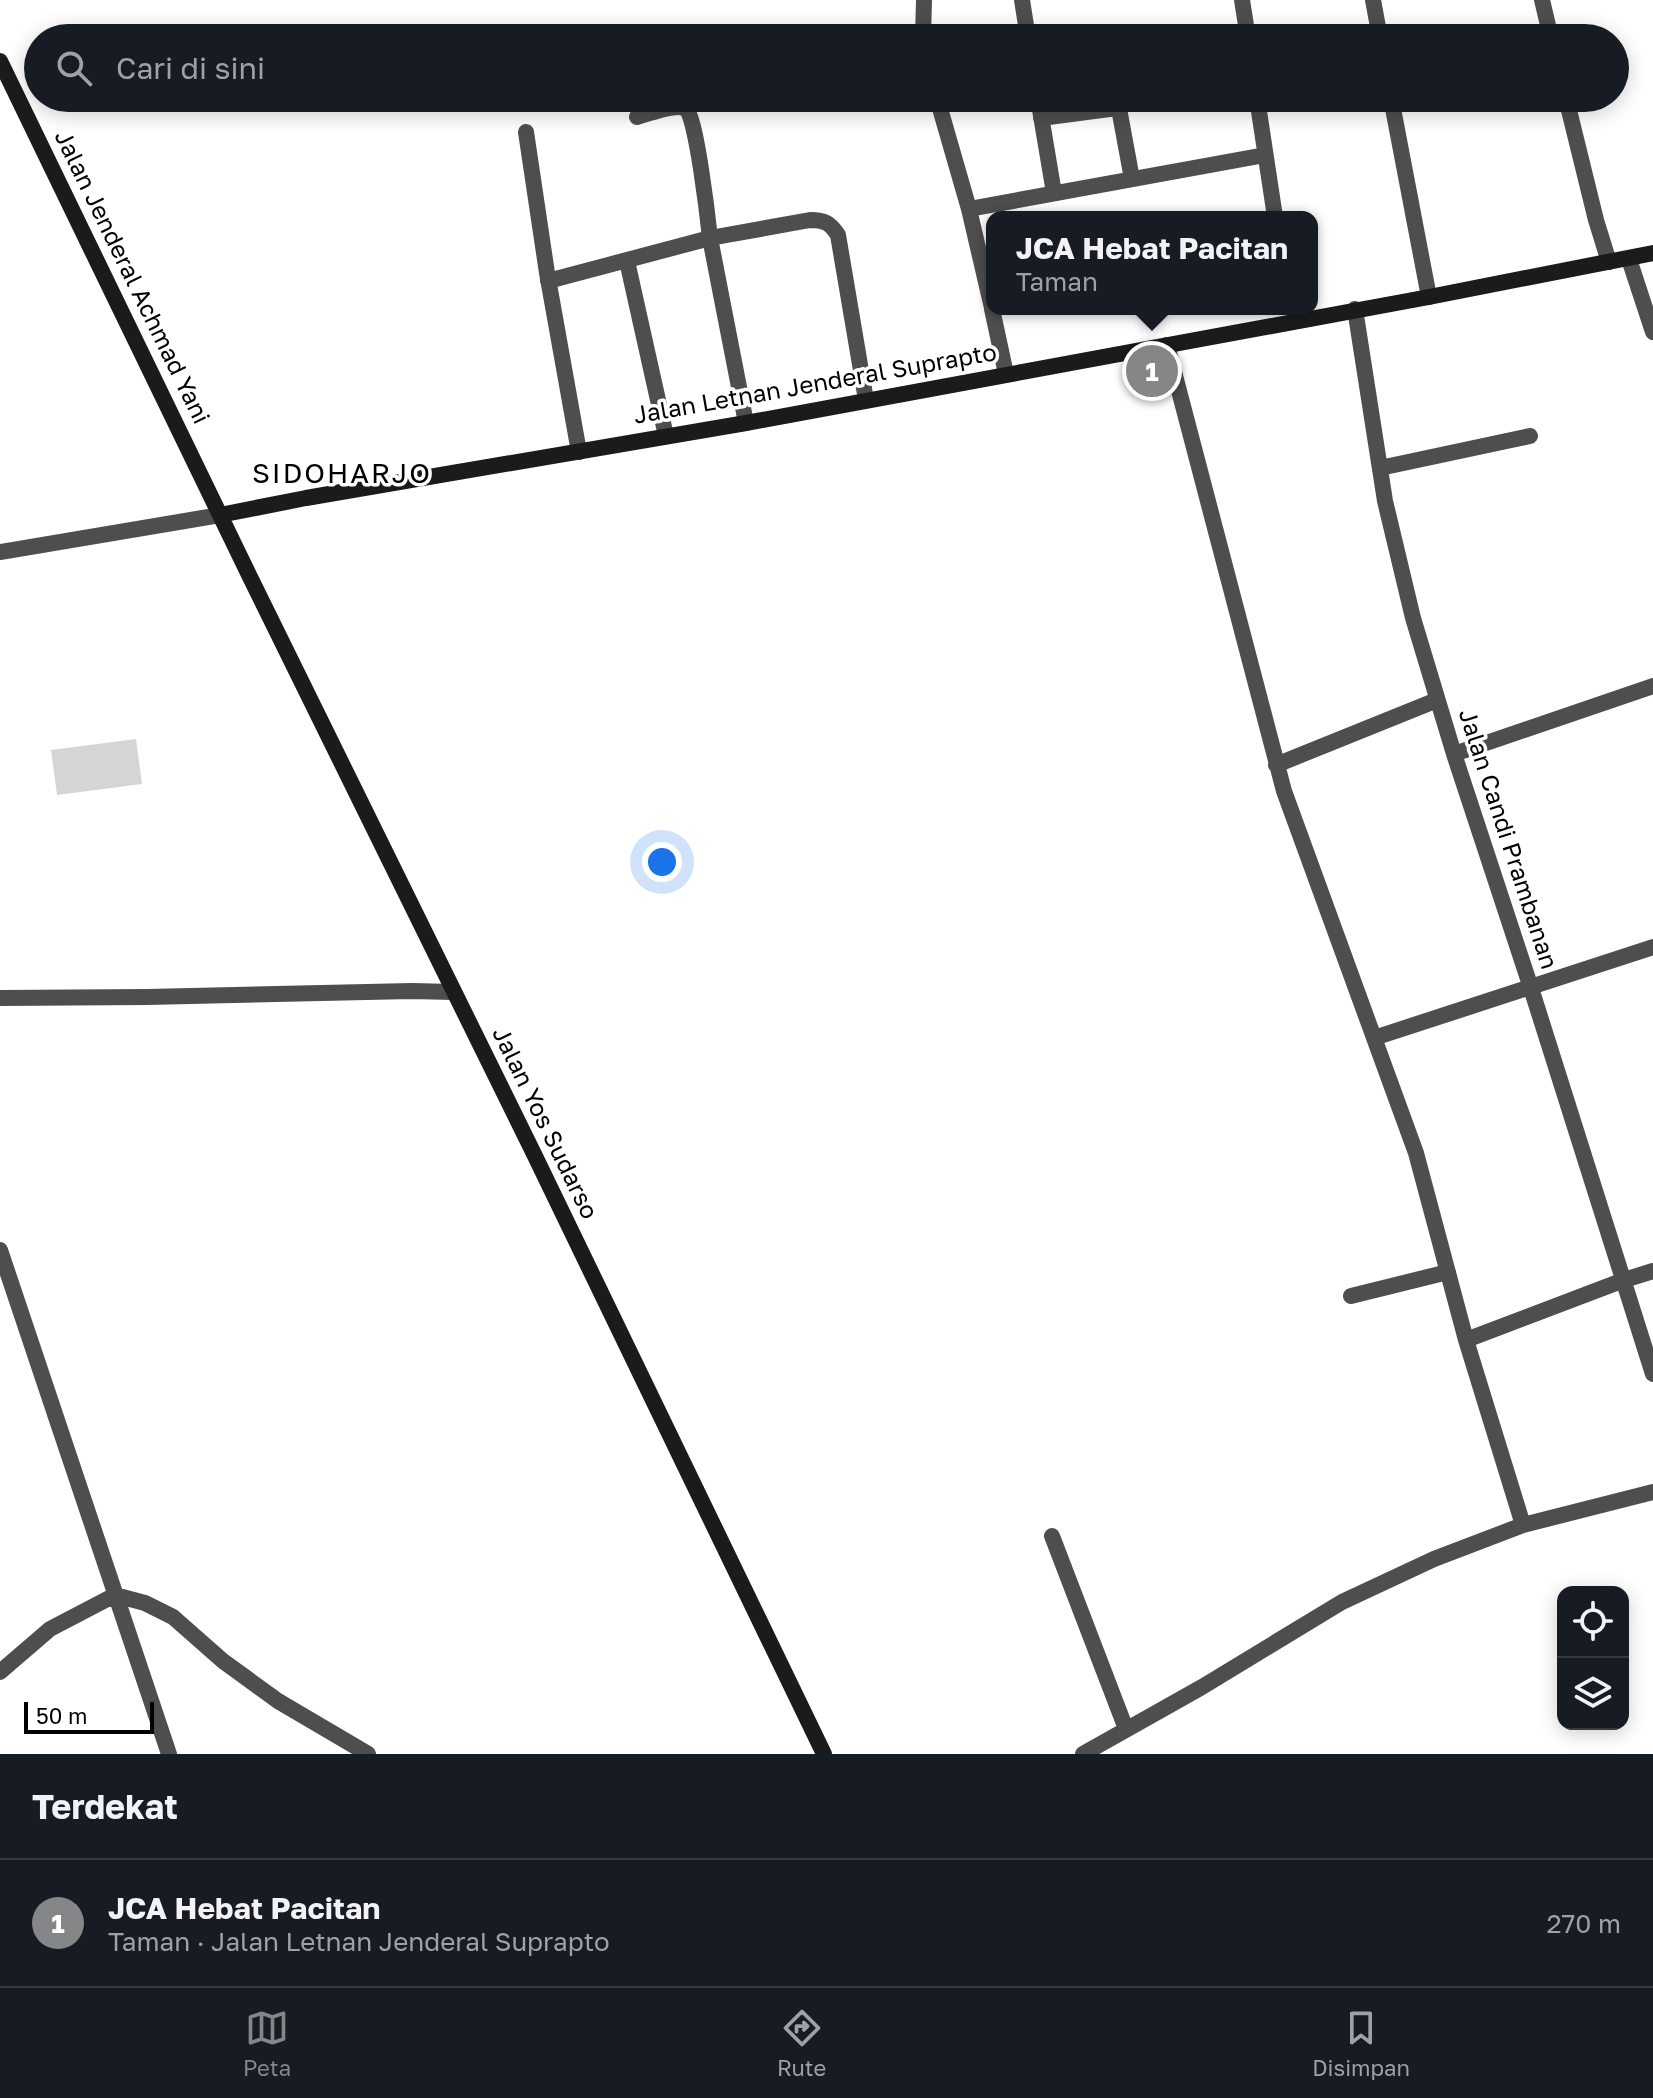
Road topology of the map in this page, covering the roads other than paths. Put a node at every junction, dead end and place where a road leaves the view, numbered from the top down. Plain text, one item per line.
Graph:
1 (924, 0) edge
2 (1022, 0) edge
3 (1242, 0) edge
4 (1373, 0) edge
5 (1542, 0) edge
6 (923, 24) edge
7 (1026, 24) edge
8 (1246, 24) edge
9 (1377, 24) edge
10 (1548, 24) edge
11 (0, 61) edge
12 (24, 111) edge
13 (25, 112) edge
14 (654, 112) edge
15 (689, 112) edge
16 (941, 112) edge
17 (1040, 112) edge
18 (1087, 112) edge
19 (1119, 112) edge
20 (1259, 112) edge
21 (1394, 112) edge
22 (1569, 112) edge
23 (637, 117) dead end
24 (1041, 118) junction
25 (526, 132) dead end
26 (1265, 155) junction
27 (1132, 179) junction
28 (1054, 193) junction
29 (969, 209) junction
30 (1274, 211) edge
31 (710, 238) junction
32 (1653, 253) edge
33 (1629, 259) junction
34 (627, 261) junction
35 (1609, 262) junction
36 (548, 281) junction
37 (986, 283) edge
38 (1429, 297) junction
39 (1355, 309) junction
40 (1318, 312) edge
41 (993, 315) edge
42 (1291, 315) edge
43 (1653, 332) edge
44 (1167, 345) junction
45 (1006, 374) junction
46 (866, 400) junction
47 (746, 423) junction
48 (666, 436) junction
49 (1530, 436) dead end
50 (579, 452) junction
51 (1380, 468) junction
52 (220, 515) junction
53 (0, 552) edge
54 (1653, 686) edge
55 (1437, 700) junction
56 (1454, 754) junction
57 (1276, 765) junction
58 (1653, 947) edge
59 (1531, 988) junction
60 (453, 992) junction
61 (0, 998) edge
62 (1374, 1038) junction
63 (0, 1250) edge
64 (1653, 1271) edge
65 (1448, 1272) junction
66 (1624, 1280) junction
67 (1351, 1296) dead end
68 (1466, 1340) junction
69 (1653, 1374) edge
70 (1653, 1492) edge
71 (1523, 1525) junction
72 (1052, 1536) dead end
73 (115, 1595) junction
74 (0, 1672) edge
75 (1126, 1729) junction
76 (169, 1754) edge
77 (368, 1754) edge
78 (824, 1754) edge
79 (1083, 1754) edge

1 - 6 street
2 - 7 street
3 - 8 street
4 - 9 street
5 - 10 street
11 - 12 main road, Jalan Jenderal Achmad Yani
13 - 52 main road, Jalan Jenderal Achmad Yani
14 - 23 street
15 - 31 street
16 - 29 street
17 - 24 street
18 - 24 street
19 - 27 street
20 - 26 street
21 - 38 street
22 - 35 street
24 - 28 street
25 - 36 street
26 - 27 street
26 - 30 street
27 - 28 street
28 - 29 street
29 - 37 street
31 - 34 street
31 - 46 street
31 - 47 street
32 - 33 main road, Jalan Letnan Jenderal Suprapto
33 - 35 main road, Jalan Letnan Jenderal Suprapto
33 - 43 street
34 - 36 street
34 - 48 street
35 - 38 main road, Jalan Letnan Jenderal Suprapto
36 - 50 street
38 - 39 main road, Jalan Letnan Jenderal Suprapto
39 - 40 main road, Jalan Letnan Jenderal Suprapto
39 - 51 street, Jalan Candi Prambanan
41 - 45 street
42 - 44 main road, Jalan Letnan Jenderal Suprapto
44 - 45 main road, Jalan Letnan Jenderal Suprapto
44 - 57 street
45 - 46 main road, Jalan Letnan Jenderal Suprapto
46 - 47 main road, Jalan Letnan Jenderal Suprapto
47 - 48 main road, Jalan Letnan Jenderal Suprapto
48 - 50 main road, Jalan Letnan Jenderal Suprapto
49 - 51 street
50 - 52 main road, Jalan Letnan Jenderal Suprapto
51 - 55 street, Jalan Candi Prambanan
52 - 53 street
52 - 60 main road, Jalan Yos Sudarso
54 - 56 street
55 - 56 street, Jalan Candi Prambanan
55 - 57 street
56 - 59 street, Jalan Candi Prambanan
57 - 62 street
58 - 59 street
59 - 62 street
59 - 66 street, Jalan Candi Prambanan
60 - 61 street
60 - 78 main road, Jalan Yos Sudarso
62 - 65 street
63 - 73 street
64 - 66 street
65 - 67 street
65 - 68 street
66 - 68 street
66 - 69 street, Jalan Candi Prambanan
68 - 71 street
70 - 71 street
71 - 75 street
72 - 75 street
73 - 74 street
73 - 76 street
73 - 77 street
75 - 79 street

